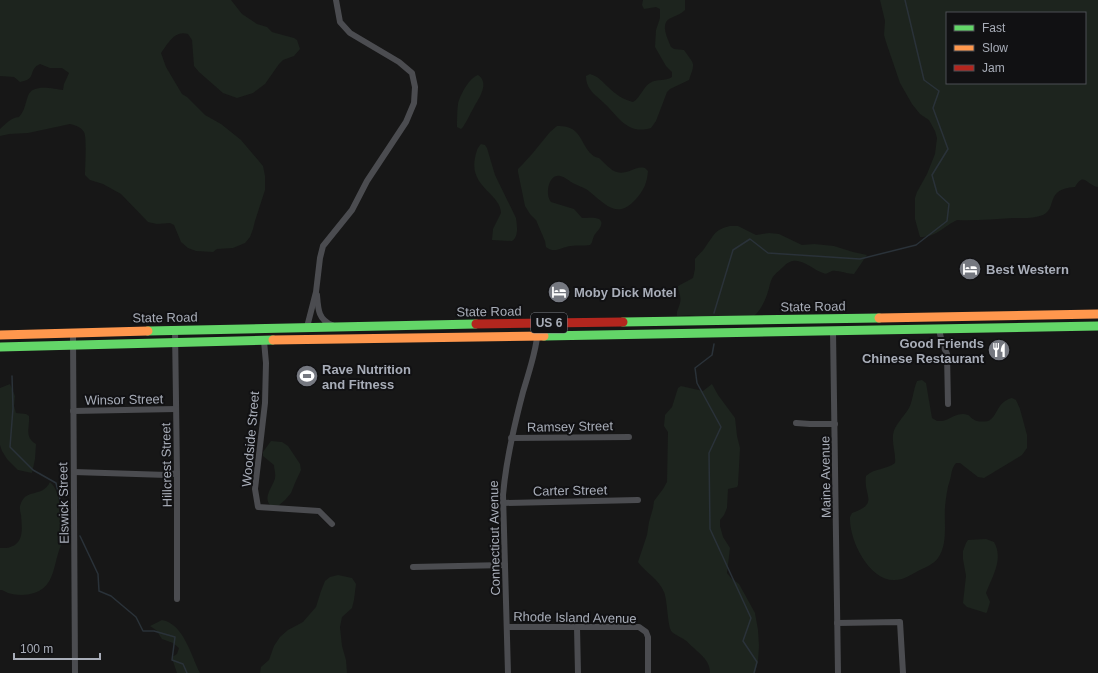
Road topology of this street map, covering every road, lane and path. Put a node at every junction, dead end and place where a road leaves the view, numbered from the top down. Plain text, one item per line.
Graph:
1 (336, 0) edge
2 (316, 292) junction
3 (1098, 314) edge
4 (1048, 315) junction
5 (539, 323) junction
6 (338, 326) junction
7 (370, 326) junction
8 (1098, 326) edge
9 (307, 327) junction
10 (1049, 327) junction
11 (939, 329) junction
12 (175, 330) junction
13 (833, 331) junction
14 (73, 333) junction
15 (0, 335) edge
16 (538, 335) junction
17 (372, 339) junction
18 (264, 341) junction
19 (174, 342) junction
20 (73, 345) junction
21 (0, 347) edge
22 (948, 404) dead end
23 (176, 409) junction
24 (73, 411) junction
25 (796, 423) dead end
26 (835, 424) junction
27 (629, 437) dead end
28 (511, 438) junction
29 (74, 472) junction
30 (177, 472) junction
31 (638, 500) dead end
32 (503, 503) junction
33 (332, 524) dead end
34 (505, 565) junction
35 (413, 567) dead end
36 (177, 599) dead end
37 (838, 623) junction
38 (507, 627) junction
39 (577, 627) junction
40 (75, 673) edge
41 (508, 673) edge
42 (578, 673) edge
43 (648, 673) edge
44 (838, 673) edge
45 (903, 673) edge

1 - 2 street
2 - 6 street
2 - 9 street
3 - 4 main road, State Road / US 6
4 - 5 main road, State Road / US 6
4 - 10 street
5 - 7 main road, State Road / US 6
5 - 16 street, Connecticut Avenue
6 - 7 main road, State Road / US 6
6 - 9 main road, State Road / US 6
7 - 17 street
8 - 10 main road, State Road / US 6
9 - 12 main road, State Road / US 6
10 - 11 main road, State Road / US 6
11 - 13 main road, State Road / US 6
11 - 22 street
12 - 14 main road, State Road / US 6
12 - 19 street, Hillcrest Street
13 - 16 main road, State Road / US 6
13 - 26 street, Maine Avenue
14 - 15 main road, State Road / US 6
14 - 20 street, Elswick Street
16 - 17 main road, State Road / US 6
16 - 28 street, Connecticut Avenue
17 - 18 main road, State Road / US 6
18 - 19 main road, State Road / US 6
18 - 33 street, Woodside Street
19 - 20 main road, State Road / US 6
19 - 23 street, Hillcrest Street
20 - 21 main road, State Road / US 6
20 - 24 street, Elswick Street
23 - 24 street, Winsor Street
23 - 30 street, Hillcrest Street
24 - 29 street, Elswick Street
25 - 26 street
26 - 37 street, Maine Avenue
27 - 28 street, Ramsey Street
28 - 32 street, Connecticut Avenue
29 - 30 street
29 - 40 street, Elswick Street
30 - 36 street, Hillcrest Street
31 - 32 street, Carter Street
32 - 34 street, Connecticut Avenue
34 - 35 street
34 - 38 street, Connecticut Avenue
37 - 44 street, Maine Avenue
37 - 45 street
38 - 39 street, Rhode Island Avenue
38 - 41 street, Connecticut Avenue
39 - 42 street
39 - 43 street, Rhode Island Avenue

